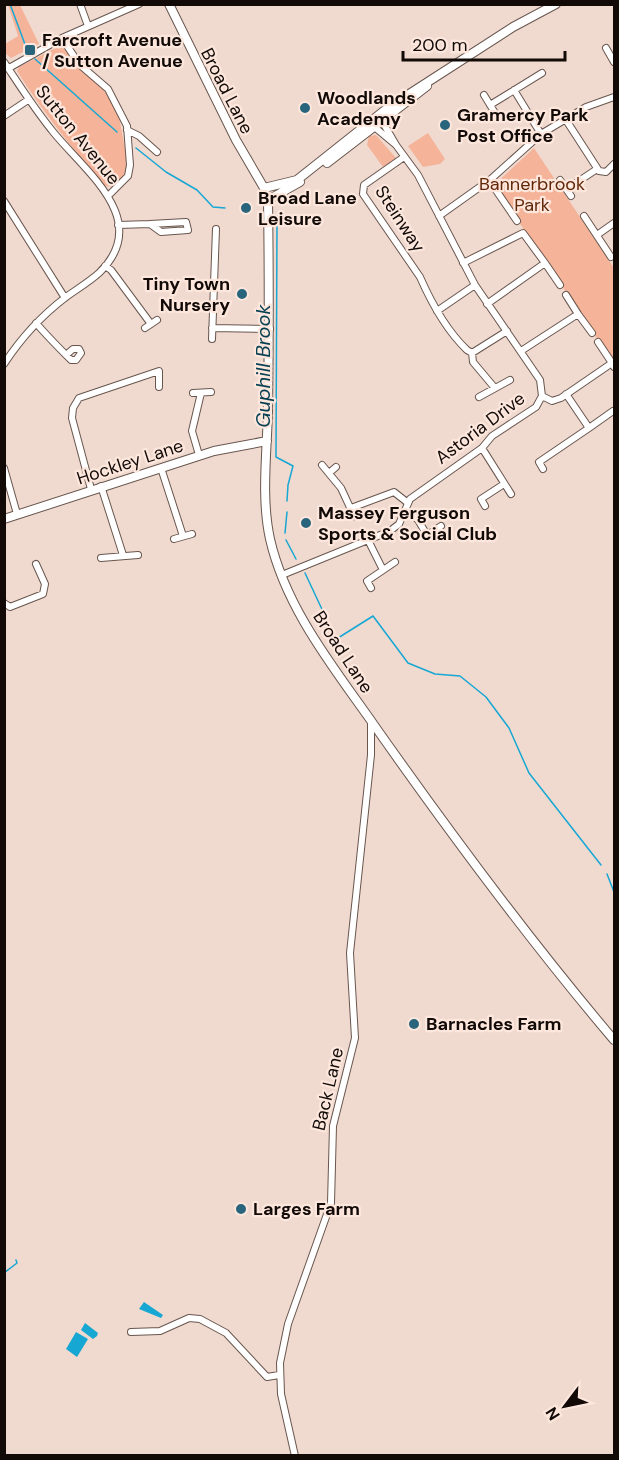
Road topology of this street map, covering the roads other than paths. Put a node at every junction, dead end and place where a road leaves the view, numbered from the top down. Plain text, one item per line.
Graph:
1 (80, 4) edge
2 (138, 4) edge
3 (169, 4) edge
4 (556, 4) edge
5 (88, 26) junction
6 (62, 38) junction
7 (606, 48) dead end
8 (4, 62) edge
9 (615, 62) edge
10 (9, 68) junction
11 (542, 73) dead end
12 (429, 82) junction
13 (514, 90) junction
14 (484, 95) dead end
15 (614, 97) edge
16 (28, 100) junction
17 (490, 105) junction
18 (495, 113) dead end
19 (4, 116) edge
20 (566, 120) junction
21 (382, 121) junction
22 (372, 124) junction
23 (127, 133) junction
24 (541, 134) junction
25 (396, 145) junction
26 (157, 152) dead end
27 (404, 157) junction
28 (615, 164) edge
29 (597, 169) junction
30 (489, 180) junction
31 (560, 180) dead end
32 (267, 187) junction
33 (567, 189) junction
34 (109, 195) junction
35 (276, 196) junction
36 (571, 196) dead end
37 (268, 200) junction
38 (4, 201) edge
39 (439, 216) junction
40 (584, 216) dead end
41 (517, 221) dead end
42 (615, 223) edge
43 (150, 224) junction
44 (118, 225) junction
45 (597, 235) junction
46 (207, 236) dead end
47 (610, 257) dead end
48 (463, 263) junction
49 (545, 263) junction
50 (105, 266) junction
51 (475, 285) junction
52 (560, 285) dead end
53 (566, 295) dead end
54 (65, 298) junction
55 (487, 304) junction
56 (437, 311) junction
57 (578, 314) junction
58 (36, 323) junction
59 (151, 324) dead end
60 (212, 328) junction
61 (270, 329) junction
62 (507, 331) junction
63 (592, 333) dead end
64 (212, 339) dead end
65 (598, 342) dead end
66 (521, 351) junction
67 (472, 353) junction
68 (66, 355) dead end
69 (4, 364) edge
70 (613, 365) edge
71 (510, 380) dead end
72 (159, 387) dead end
73 (494, 387) junction
74 (211, 392) dead end
75 (193, 393) dead end
76 (201, 393) junction
77 (566, 394) junction
78 (542, 396) junction
79 (479, 397) dead end
80 (613, 411) edge
81 (589, 428) junction
82 (267, 441) junction
83 (482, 448) junction
84 (199, 456) junction
85 (534, 456) dead end
86 (322, 465) dead end
87 (336, 467) dead end
88 (4, 468) edge
89 (161, 468) junction
90 (329, 473) junction
91 (504, 484) junction
92 (101, 486) junction
93 (91, 489) junction
94 (511, 494) dead end
95 (407, 506) junction
96 (486, 506) dead end
97 (351, 508) junction
98 (17, 514) junction
99 (354, 516) dead end
100 (4, 519) edge
101 (441, 526) dead end
102 (192, 534) dead end
103 (183, 536) junction
104 (174, 539) dead end
105 (368, 540) junction
106 (123, 555) junction
107 (138, 555) dead end
108 (101, 558) dead end
109 (395, 562) dead end
110 (36, 564) dead end
111 (383, 570) junction
112 (282, 575) junction
113 (371, 588) dead end
114 (4, 603) edge
115 (371, 720) junction
116 (615, 1040) edge
117 (130, 1332) dead end
118 (279, 1375) junction
119 (295, 1455) edge

1 - 5 street
2 - 5 street
3 - 32 street, Broad Lane
4 - 12 street
5 - 6 street
6 - 10 street
6 - 23 street
7 - 9 street
8 - 10 street, Sutton Avenue
10 - 16 street, Sutton Avenue
11 - 13 street
12 - 21 street
12 - 22 street
13 - 17 street
13 - 24 street
14 - 17 street
15 - 20 street
16 - 19 street
16 - 34 street, Sutton Avenue
17 - 18 street
20 - 24 street
20 - 29 street
21 - 22 street
21 - 25 street, Astoria Drive
22 - 25 street, Astoria Drive
22 - 32 street
22 - 35 street
23 - 26 street
23 - 34 street
24 - 30 street
25 - 27 street, Astoria Drive
27 - 39 street, Astoria Drive
27 - 56 street, Steinway
28 - 29 street
29 - 33 street
30 - 39 street
30 - 41 street
31 - 33 street
32 - 35 street
32 - 37 street, Broad Lane
33 - 36 street
34 - 44 street, Sutton Avenue
35 - 37 street
37 - 61 street, Broad Lane
38 - 54 street
39 - 48 street, Astoria Drive
40 - 45 street
42 - 45 street
43 - 43 street
43 - 44 street
44 - 50 street, Sutton Avenue
45 - 47 street
46 - 60 street
48 - 49 street
48 - 51 street, Astoria Drive
49 - 52 street
49 - 55 street
50 - 54 street, Sutton Avenue
50 - 59 street
51 - 55 street, Astoria Drive
51 - 56 street
53 - 57 street
54 - 58 street, Sutton Avenue
55 - 62 street, Astoria Drive
56 - 67 street, Steinway
57 - 63 street
57 - 66 street
58 - 68 street
58 - 69 street, Sutton Avenue
60 - 61 street
60 - 64 street
61 - 82 street, Broad Lane
62 - 66 street, Astoria Drive
62 - 67 street
65 - 70 street
66 - 78 street, Astoria Drive
67 - 73 street, Steinway
70 - 77 street
71 - 73 street
72 - 93 street
73 - 79 street
74 - 76 street
75 - 76 street
76 - 84 street
77 - 78 street
77 - 81 street
78 - 83 street, Astoria Drive
80 - 81 street
81 - 85 street
82 - 84 street, Hockley Lane
82 - 112 street, Broad Lane
83 - 91 street
83 - 95 street, Astoria Drive
84 - 89 street, Hockley Lane
86 - 90 street
87 - 90 street
88 - 98 street
89 - 92 street, Hockley Lane
89 - 103 street
90 - 97 street
91 - 94 street
91 - 96 street
92 - 93 street, Hockley Lane
92 - 106 street
93 - 98 street, Hockley Lane
95 - 97 street
95 - 101 street
95 - 105 street, Astoria Drive
97 - 99 street
98 - 100 street, Hockley Lane
102 - 103 street
103 - 104 street
105 - 111 street
105 - 112 street, Astoria Drive
106 - 107 street
106 - 108 street
109 - 111 street
110 - 114 street
111 - 113 street
112 - 115 street, Broad Lane
115 - 116 street, Broad Lane
115 - 118 street, Back Lane
117 - 118 street
118 - 119 street, Back Lane

